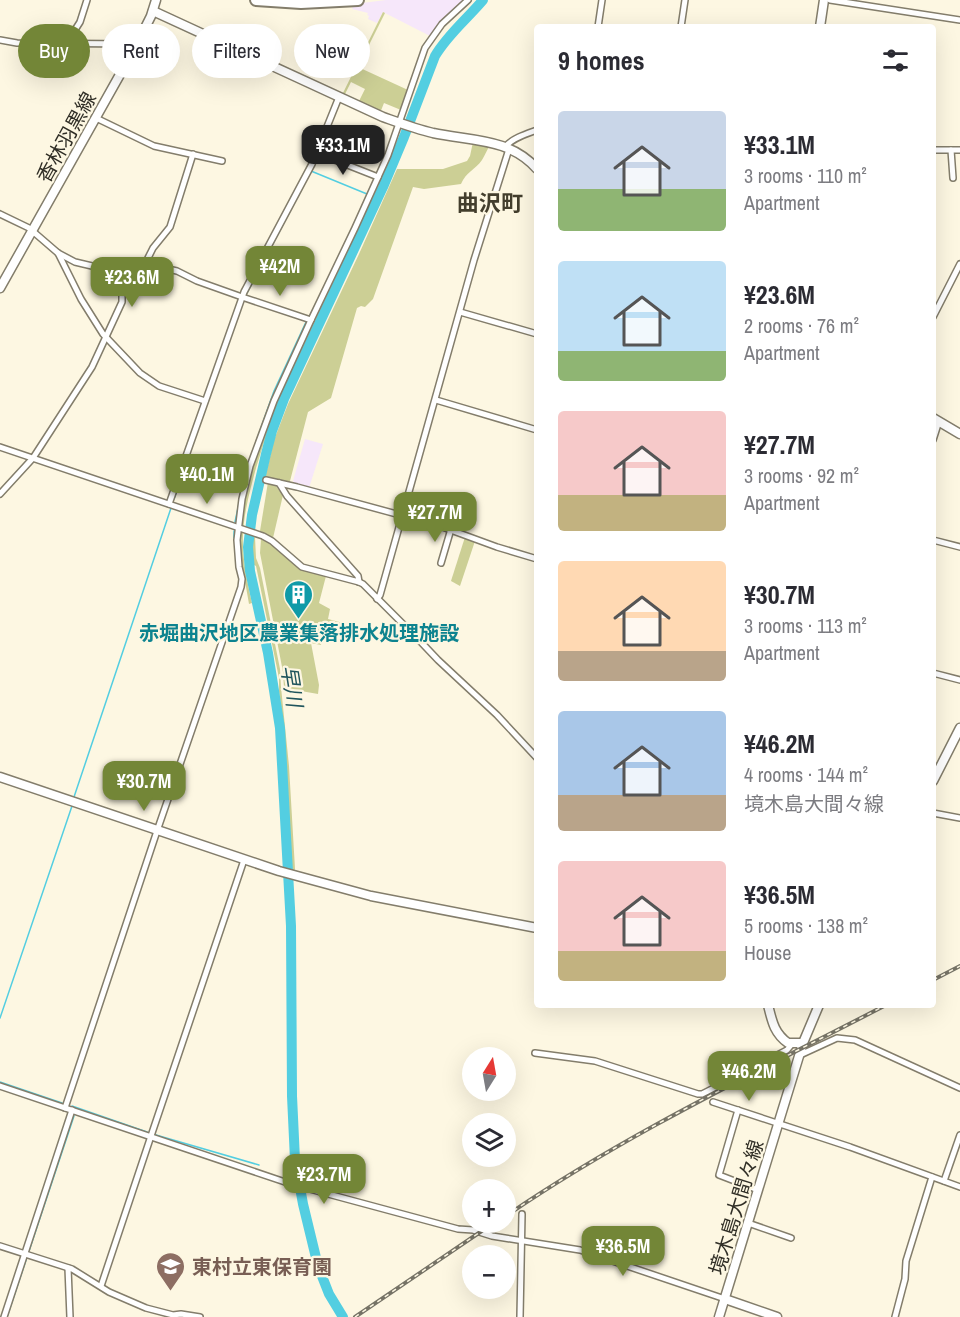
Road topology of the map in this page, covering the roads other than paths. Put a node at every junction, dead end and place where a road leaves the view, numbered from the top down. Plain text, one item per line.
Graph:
1 (87, 0) edge
2 (156, 0) edge
3 (256, 0) edge
4 (358, 0) edge
5 (468, 0) edge
6 (602, 0) edge
7 (686, 0) edge
8 (824, 0) edge
9 (830, 0) edge
10 (280, 1) edge
11 (153, 11) junction
12 (960, 20) edge
13 (79, 24) edge
14 (147, 24) edge
15 (598, 24) edge
16 (682, 24) edge
17 (820, 24) edge
18 (0, 40) edge
19 (18, 43) edge
20 (118, 78) edge
21 (339, 98) junction
22 (96, 118) junction
23 (400, 123) junction
24 (534, 131) edge
25 (508, 147) junction
26 (936, 150) edge
27 (951, 150) junction
28 (960, 150) edge
29 (316, 153) junction
30 (193, 154) junction
31 (222, 161) dead end
32 (534, 166) edge
33 (378, 177) junction
34 (953, 178) dead end
35 (0, 214) edge
36 (32, 230) junction
37 (58, 253) junction
38 (145, 264) junction
39 (960, 264) edge
40 (122, 270) junction
41 (0, 288) edge
42 (242, 297) junction
43 (936, 311) edge
44 (460, 312) junction
45 (311, 320) junction
46 (534, 333) edge
47 (106, 337) junction
48 (205, 400) junction
49 (436, 400) junction
50 (936, 419) edge
51 (534, 429) edge
52 (960, 434) edge
53 (0, 447) edge
54 (33, 459) junction
55 (266, 480) dead end
56 (279, 483) junction
57 (0, 494) edge
58 (169, 504) junction
59 (402, 516) junction
60 (240, 528) junction
61 (451, 529) junction
62 (936, 541) edge
63 (960, 547) edge
64 (534, 558) edge
65 (441, 563) dead end
66 (359, 582) junction
67 (377, 599) junction
68 (936, 674) edge
69 (960, 680) edge
70 (960, 728) edge
71 (534, 755) edge
72 (936, 775) edge
73 (0, 777) edge
74 (936, 814) edge
75 (960, 818) edge
76 (158, 831) junction
77 (244, 860) junction
78 (534, 927) edge
79 (769, 1008) edge
80 (818, 1008) edge
81 (803, 1043) junction
82 (792, 1044) junction
83 (535, 1053) dead end
84 (800, 1055) junction
85 (0, 1086) edge
86 (960, 1088) edge
87 (713, 1102) dead end
88 (65, 1108) junction
89 (72, 1110) junction
90 (738, 1110) junction
91 (778, 1124) junction
92 (960, 1135) edge
93 (150, 1136) junction
94 (932, 1178) junction
95 (944, 1181) junction
96 (960, 1187) edge
97 (758, 1190) junction
98 (522, 1214) dead end
99 (748, 1223) junction
100 (791, 1238) dead end
101 (521, 1241) junction
102 (0, 1246) edge
103 (25, 1254) junction
104 (68, 1268) junction
105 (101, 1286) junction
106 (725, 1299) junction
107 (4, 1317) edge
108 (70, 1317) edge
109 (200, 1317) edge
110 (520, 1317) edge
111 (719, 1317) edge
112 (777, 1317) edge
113 (895, 1317) edge

1 - 13 street
2 - 11 street, 香林羽黒線
3 - 10 highway
4 - 10 highway
5 - 23 street
6 - 15 street
7 - 16 street
8 - 17 street
9 - 12 street
11 - 14 street, 香林羽黒線
11 - 21 street
18 - 19 street
20 - 22 street, 香林羽黒線
21 - 23 street
21 - 29 street
22 - 30 street
22 - 36 street, 香林羽黒線
23 - 25 street
23 - 33 street
24 - 25 street
25 - 32 street
25 - 44 street
26 - 27 street
27 - 28 street
27 - 34 street
29 - 33 street
29 - 42 street
30 - 31 street
30 - 38 street
33 - 45 street
35 - 36 street
36 - 37 street
36 - 41 street, 香林羽黒線
37 - 40 street
37 - 47 street
38 - 40 street
38 - 42 street
39 - 43 street
40 - 47 street
42 - 45 street
42 - 48 street
44 - 46 street
44 - 49 street
45 - 60 street
47 - 48 street
47 - 54 street
48 - 58 street
49 - 51 street
49 - 59 street
50 - 52 street
53 - 54 street
54 - 57 street
54 - 58 street
55 - 56 street
56 - 59 street
56 - 66 street
58 - 60 street
59 - 61 street
59 - 67 street
60 - 66 street
60 - 76 street
61 - 64 street
61 - 65 street
62 - 63 street
66 - 67 street
67 - 71 street
68 - 69 street
70 - 72 street
73 - 76 street
74 - 75 street
76 - 77 street
76 - 88 street
77 - 78 street
77 - 93 street
79 - 82 street
80 - 81 street, 境木島大間々線
81 - 82 street
81 - 84 street, 境木島大間々線
82 - 83 street
84 - 86 street
84 - 91 street, 境木島大間々線
85 - 88 street
87 - 90 street
88 - 89 street
89 - 93 street
89 - 103 street
90 - 91 street
90 - 97 street
91 - 94 street
91 - 97 street, 境木島大間々線
92 - 95 street
93 - 101 street
93 - 105 street
94 - 95 street
94 - 113 street
95 - 96 street
97 - 99 street, 境木島大間々線
98 - 101 street
99 - 100 street
99 - 106 street, 境木島大間々線
101 - 106 street
101 - 110 street
102 - 103 street
103 - 104 street
103 - 107 street
104 - 105 street
104 - 108 street
105 - 109 street
106 - 111 street, 境木島大間々線
106 - 112 street

